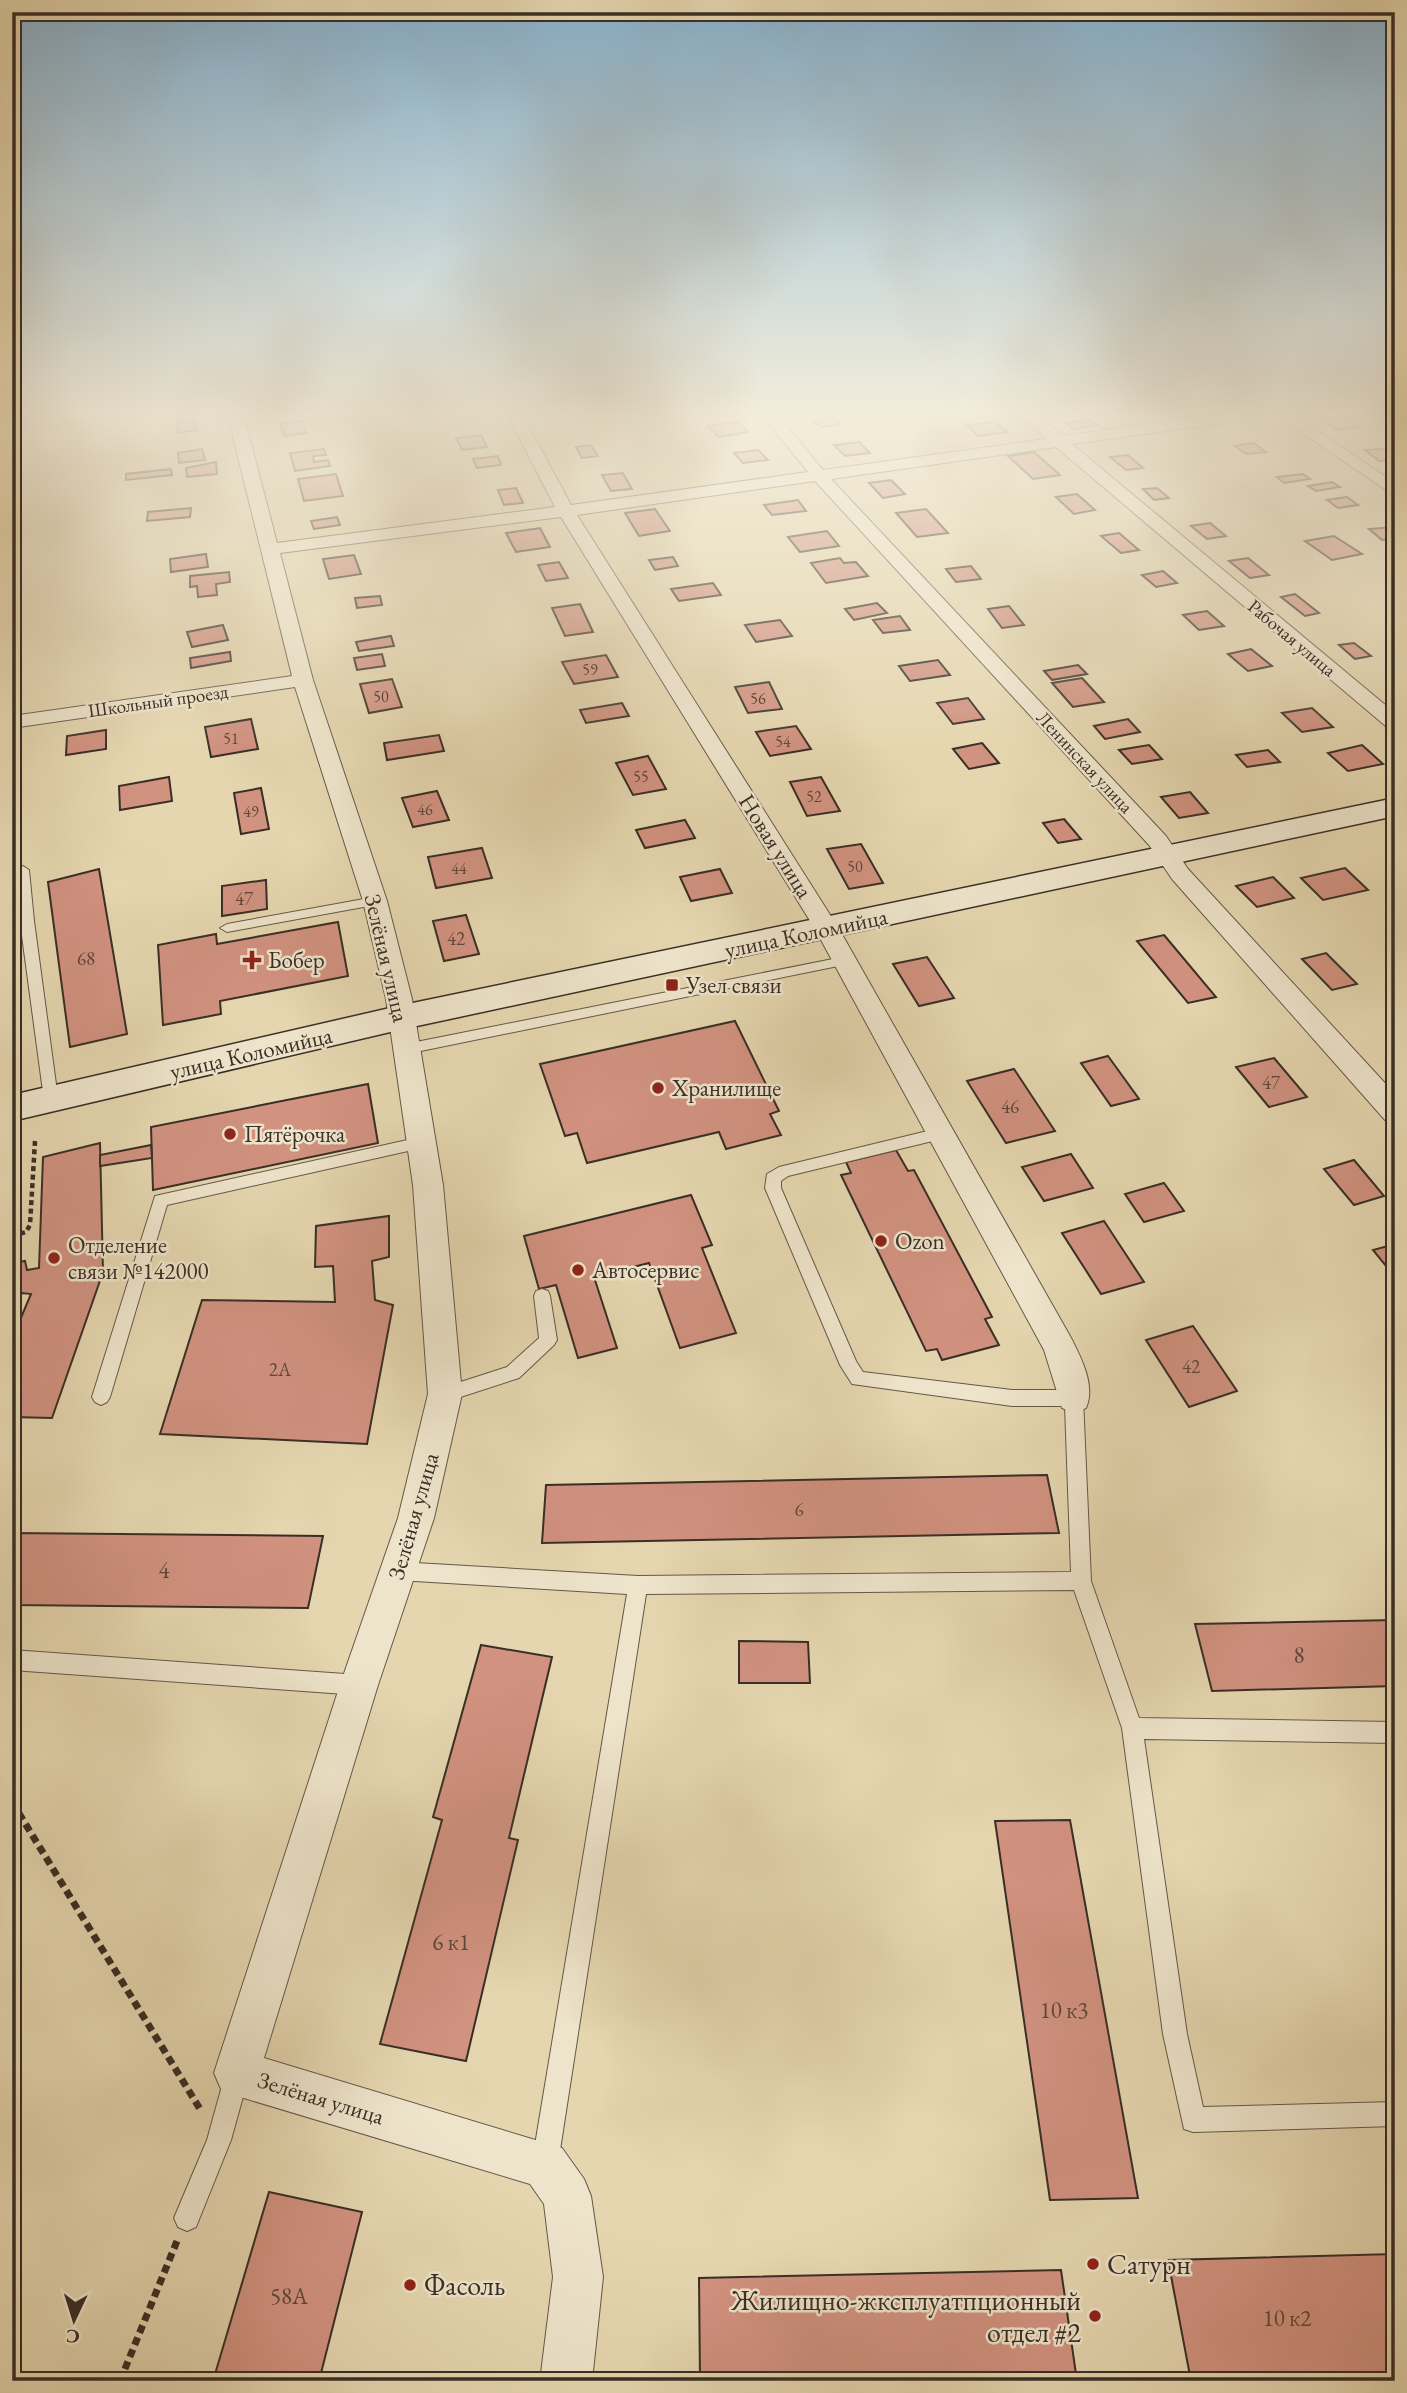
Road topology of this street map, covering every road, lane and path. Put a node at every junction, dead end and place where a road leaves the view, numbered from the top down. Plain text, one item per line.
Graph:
1 (265, 528) edge
2 (436, 528) edge
3 (576, 528) edge
4 (868, 528) edge
5 (1162, 528) edge
6 (270, 549) junction
7 (303, 680) junction
8 (12, 722) edge
9 (1395, 724) edge
10 (1395, 807) edge
11 (1167, 855) junction
12 (23, 870) dead end
13 (375, 901) junction
14 (228, 928) dead end
15 (827, 929) junction
16 (843, 961) junction
17 (404, 1033) junction
18 (51, 1099) junction
19 (12, 1108) edge
20 (1395, 1113) edge
21 (940, 1134) junction
22 (35, 1141) dead end
23 (421, 1143) junction
24 (12, 1236) edge
25 (542, 1296) dead end
26 (445, 1394) junction
27 (101, 1397) dead end
28 (1074, 1398) junction
29 (398, 1571) junction
30 (1081, 1581) junction
31 (638, 1585) junction
32 (12, 1660) edge
33 (359, 1685) junction
34 (1132, 1728) junction
35 (1395, 1733) edge
36 (12, 1802) edge
37 (237, 2073) junction
38 (1395, 2114) edge
39 (219, 2140) junction
40 (545, 2165) junction
41 (187, 2218) joint
42 (120, 2381) edge
43 (566, 2381) edge

1 - 6 street, Зелёная улица
2 - 6 street
3 - 15 street, Новая улица
4 - 11 street, Ленинская улица
5 - 9 street, Рабочая улица
6 - 7 street, Зелёная улица
7 - 8 street, Школьный проезд
7 - 13 street, Зелёная улица
10 - 11 main road, улица Коломийца
11 - 15 main road, улица Коломийца
11 - 20 street, Ленинская улица
12 - 18 lane
13 - 14 lane
13 - 17 street, Зелёная улица
15 - 16 street, Новая улица
15 - 17 main road, улица Коломийца
16 - 17 lane
16 - 21 street, Новая улица
17 - 18 main road, улица Коломийца
17 - 23 street, Зелёная улица
18 - 19 main road, улица Коломийца
21 - 28 street, Новая улица
21 - 28 lane
22 - 24 path
23 - 26 street, Зелёная улица
23 - 27 lane
25 - 26 lane
26 - 29 street, Зелёная улица
28 - 30 lane
29 - 31 lane
29 - 33 street, Зелёная улица
30 - 31 lane
30 - 34 lane
31 - 40 lane
32 - 33 lane
33 - 37 street, Зелёная улица
34 - 35 lane
34 - 38 lane
36 - 39 path
37 - 39 lane
37 - 40 street, Зелёная улица
39 - 41 lane
40 - 43 street
41 - 42 path

